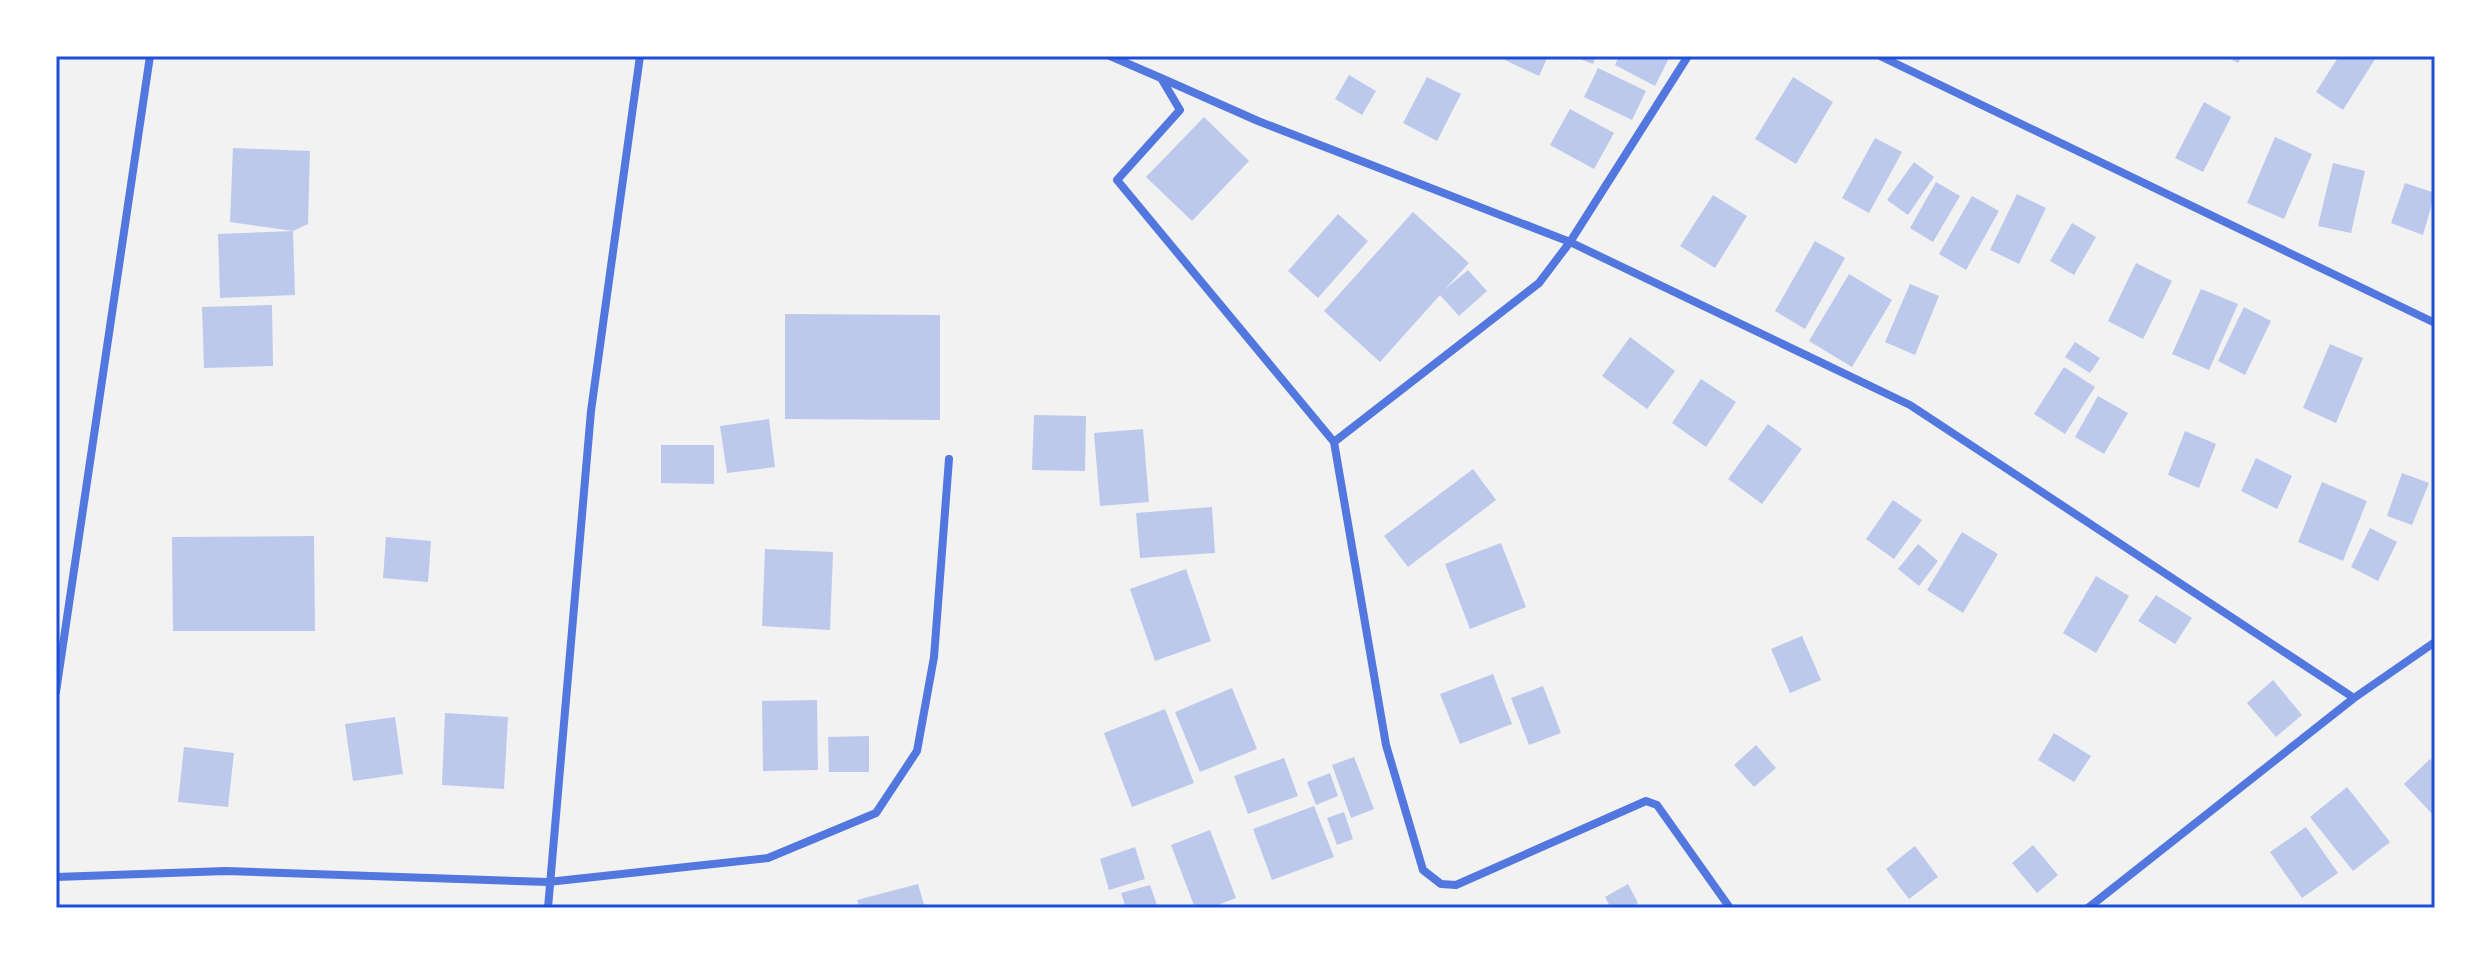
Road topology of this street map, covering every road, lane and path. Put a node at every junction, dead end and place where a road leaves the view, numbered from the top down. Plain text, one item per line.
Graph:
1 (150, 56) edge
2 (640, 56) edge
3 (1110, 56) edge
4 (1688, 56) edge
5 (1880, 56) edge
6 (1161, 78) junction
7 (1570, 242) junction
8 (2435, 323) edge
9 (1334, 442) junction
10 (949, 459) dead end
11 (2435, 642) edge
12 (56, 692) edge
13 (2354, 698) junction
14 (56, 877) edge
15 (548, 882) junction
16 (548, 908) edge
17 (1730, 908) edge
18 (2088, 908) edge

1 - 12 street
2 - 15 street
3 - 6 street
4 - 7 street
5 - 8 street
6 - 7 street
6 - 9 street
7 - 9 street
7 - 13 street
9 - 17 street
10 - 15 street
11 - 13 street
13 - 18 street
14 - 15 street
15 - 16 street

